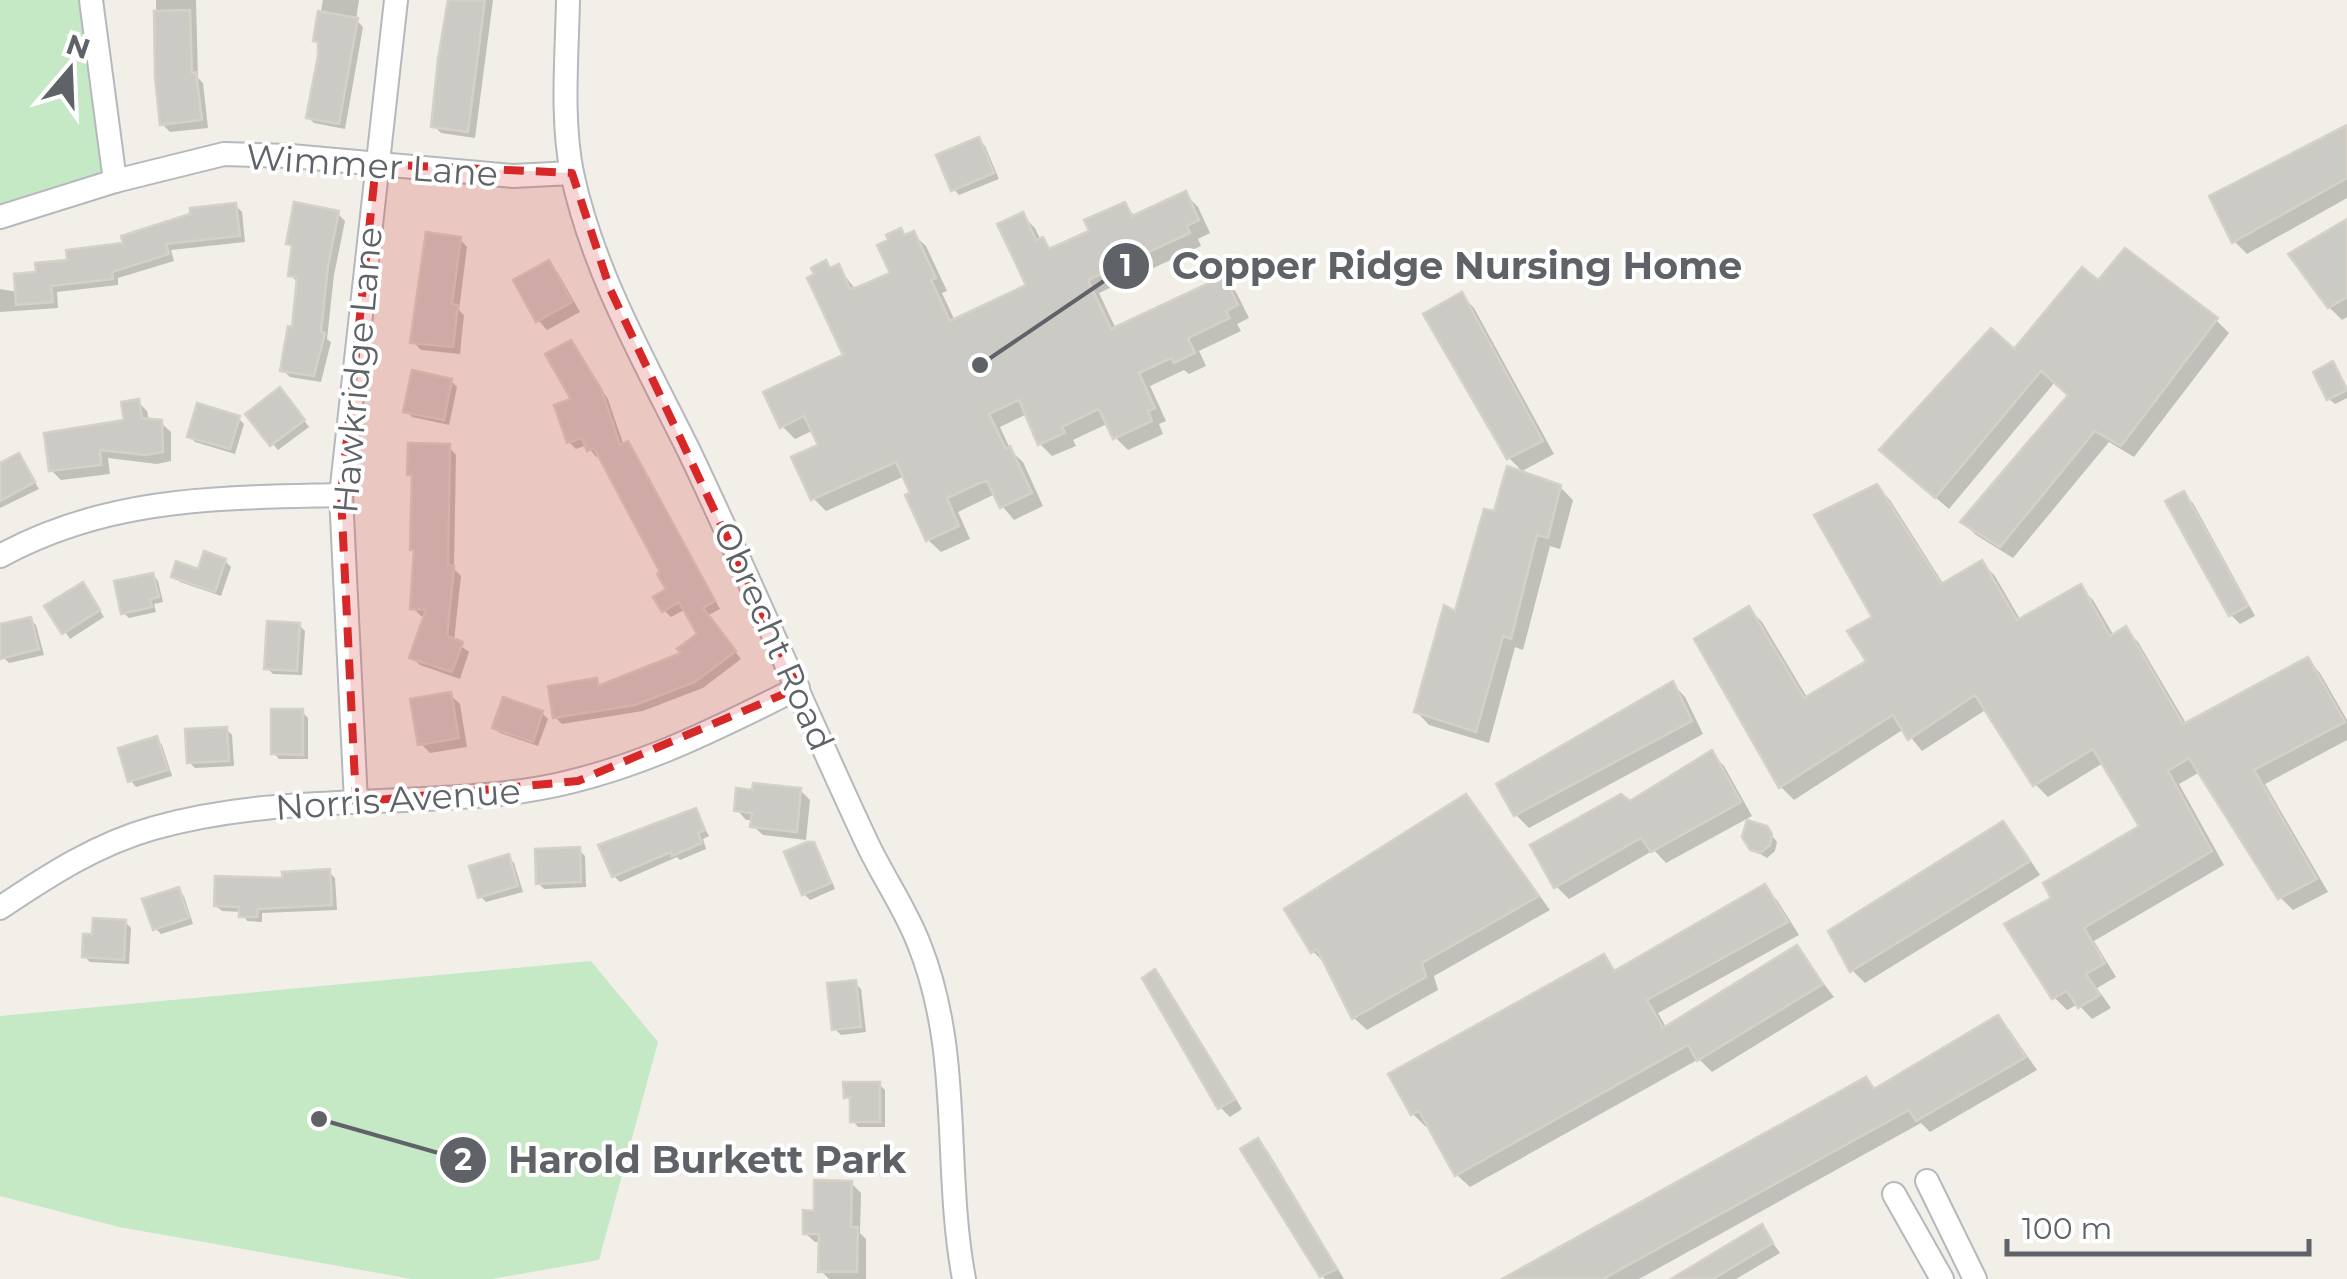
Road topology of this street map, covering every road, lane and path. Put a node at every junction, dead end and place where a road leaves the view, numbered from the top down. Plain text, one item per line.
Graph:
1 (90, 0) edge
2 (396, 0) edge
3 (568, 0) edge
4 (376, 164) junction
5 (572, 173) junction
6 (115, 182) junction
7 (0, 217) edge
8 (341, 496) junction
9 (0, 556) edge
10 (798, 688) junction
11 (356, 802) junction
12 (0, 908) edge
13 (1927, 1180) dead end
14 (1894, 1194) dead end
15 (964, 1279) edge
16 (1942, 1279) edge
17 (1975, 1279) edge

1 - 6 street
2 - 4 street, Hawkridge Lane
3 - 5 street, Obrecht Road
4 - 5 street, Wimmer Lane
4 - 6 street, Wimmer Lane
4 - 8 street, Hawkridge Lane
5 - 10 street, Obrecht Road
6 - 7 street, Wimmer Lane
8 - 9 street
8 - 11 street, Hawkridge Lane
10 - 11 street, Norris Avenue
10 - 15 street, Obrecht Road
11 - 12 street, Norris Avenue
13 - 17 street
14 - 16 street

